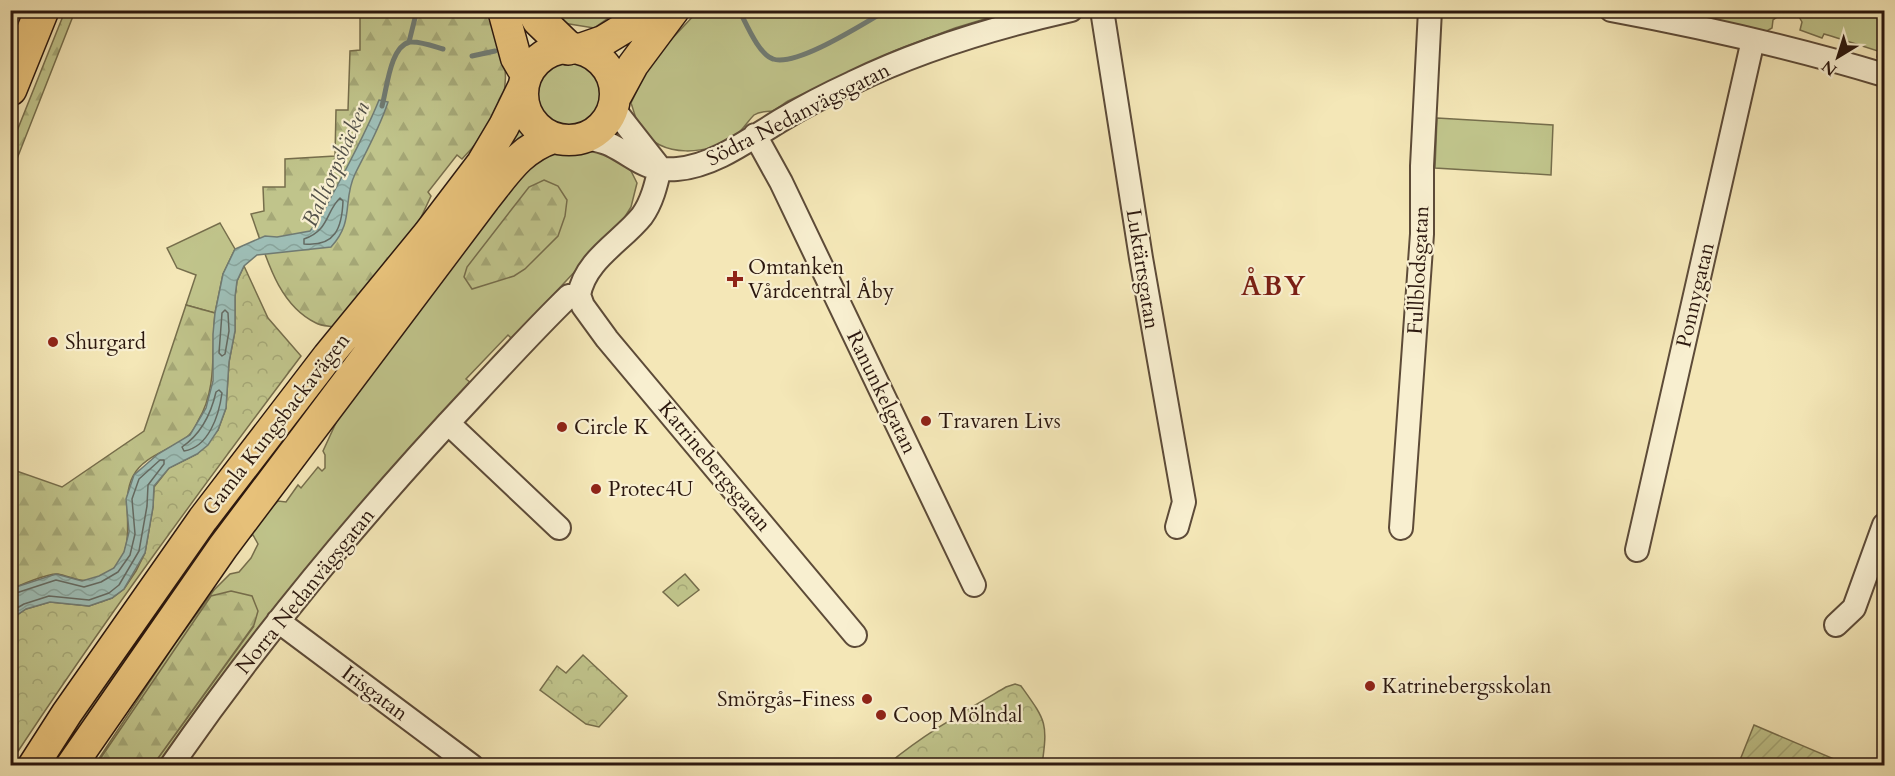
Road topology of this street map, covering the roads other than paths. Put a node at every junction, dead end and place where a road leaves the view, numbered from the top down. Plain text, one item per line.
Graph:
1 (42, 10) edge
2 (503, 10) edge
3 (533, 10) edge
4 (654, 10) edge
5 (674, 10) edge
6 (1071, 10) edge
7 (1101, 10) edge
8 (1430, 10) edge
9 (1611, 10) edge
10 (1753, 40) junction
11 (574, 48) junction
12 (1884, 75) edge
13 (525, 81) junction
14 (10, 90) edge
15 (614, 103) junction
16 (755, 135) junction
17 (584, 137) junction
18 (553, 138) junction
19 (660, 168) junction
20 (579, 295) junction
21 (448, 423) junction
22 (1884, 525) edge
23 (1177, 527) dead end
24 (559, 528) dead end
25 (1401, 528) dead end
26 (1637, 550) dead end
27 (974, 585) dead end
28 (278, 621) junction
29 (1836, 625) dead end
30 (855, 635) dead end
31 (33, 765) edge
32 (71, 765) edge
33 (171, 765) edge
34 (472, 765) edge

1 - 14 highway
2 - 13 main road
3 - 11 highway
4 - 11 main road
5 - 15 main road
6 - 16 street, Södra Nedanvägsgatan
7 - 23 street, Luktärtsgatan
8 - 25 street, Fullblodsgatan
9 - 10 street
10 - 12 street
10 - 26 street, Ponnygatan
11 - 13 main road
11 - 15 main road
13 - 18 main road
13 - 31 main road, Gamla Kungsbackavägen
15 - 17 main road
15 - 19 street
16 - 19 street, Södra Nedanvägsgatan
16 - 27 street, Ranunkelgatan
17 - 18 main road
17 - 19 street
18 - 32 main road, Gamla Kungsbackavägen
19 - 20 street
20 - 21 street, Norra Nedanvägsgatan
20 - 30 street, Katrinebergsgatan
21 - 24 street
21 - 28 street, Norra Nedanvägsgatan
22 - 29 street
28 - 33 street, Norra Nedanvägsgatan
28 - 34 street, Irisgatan

